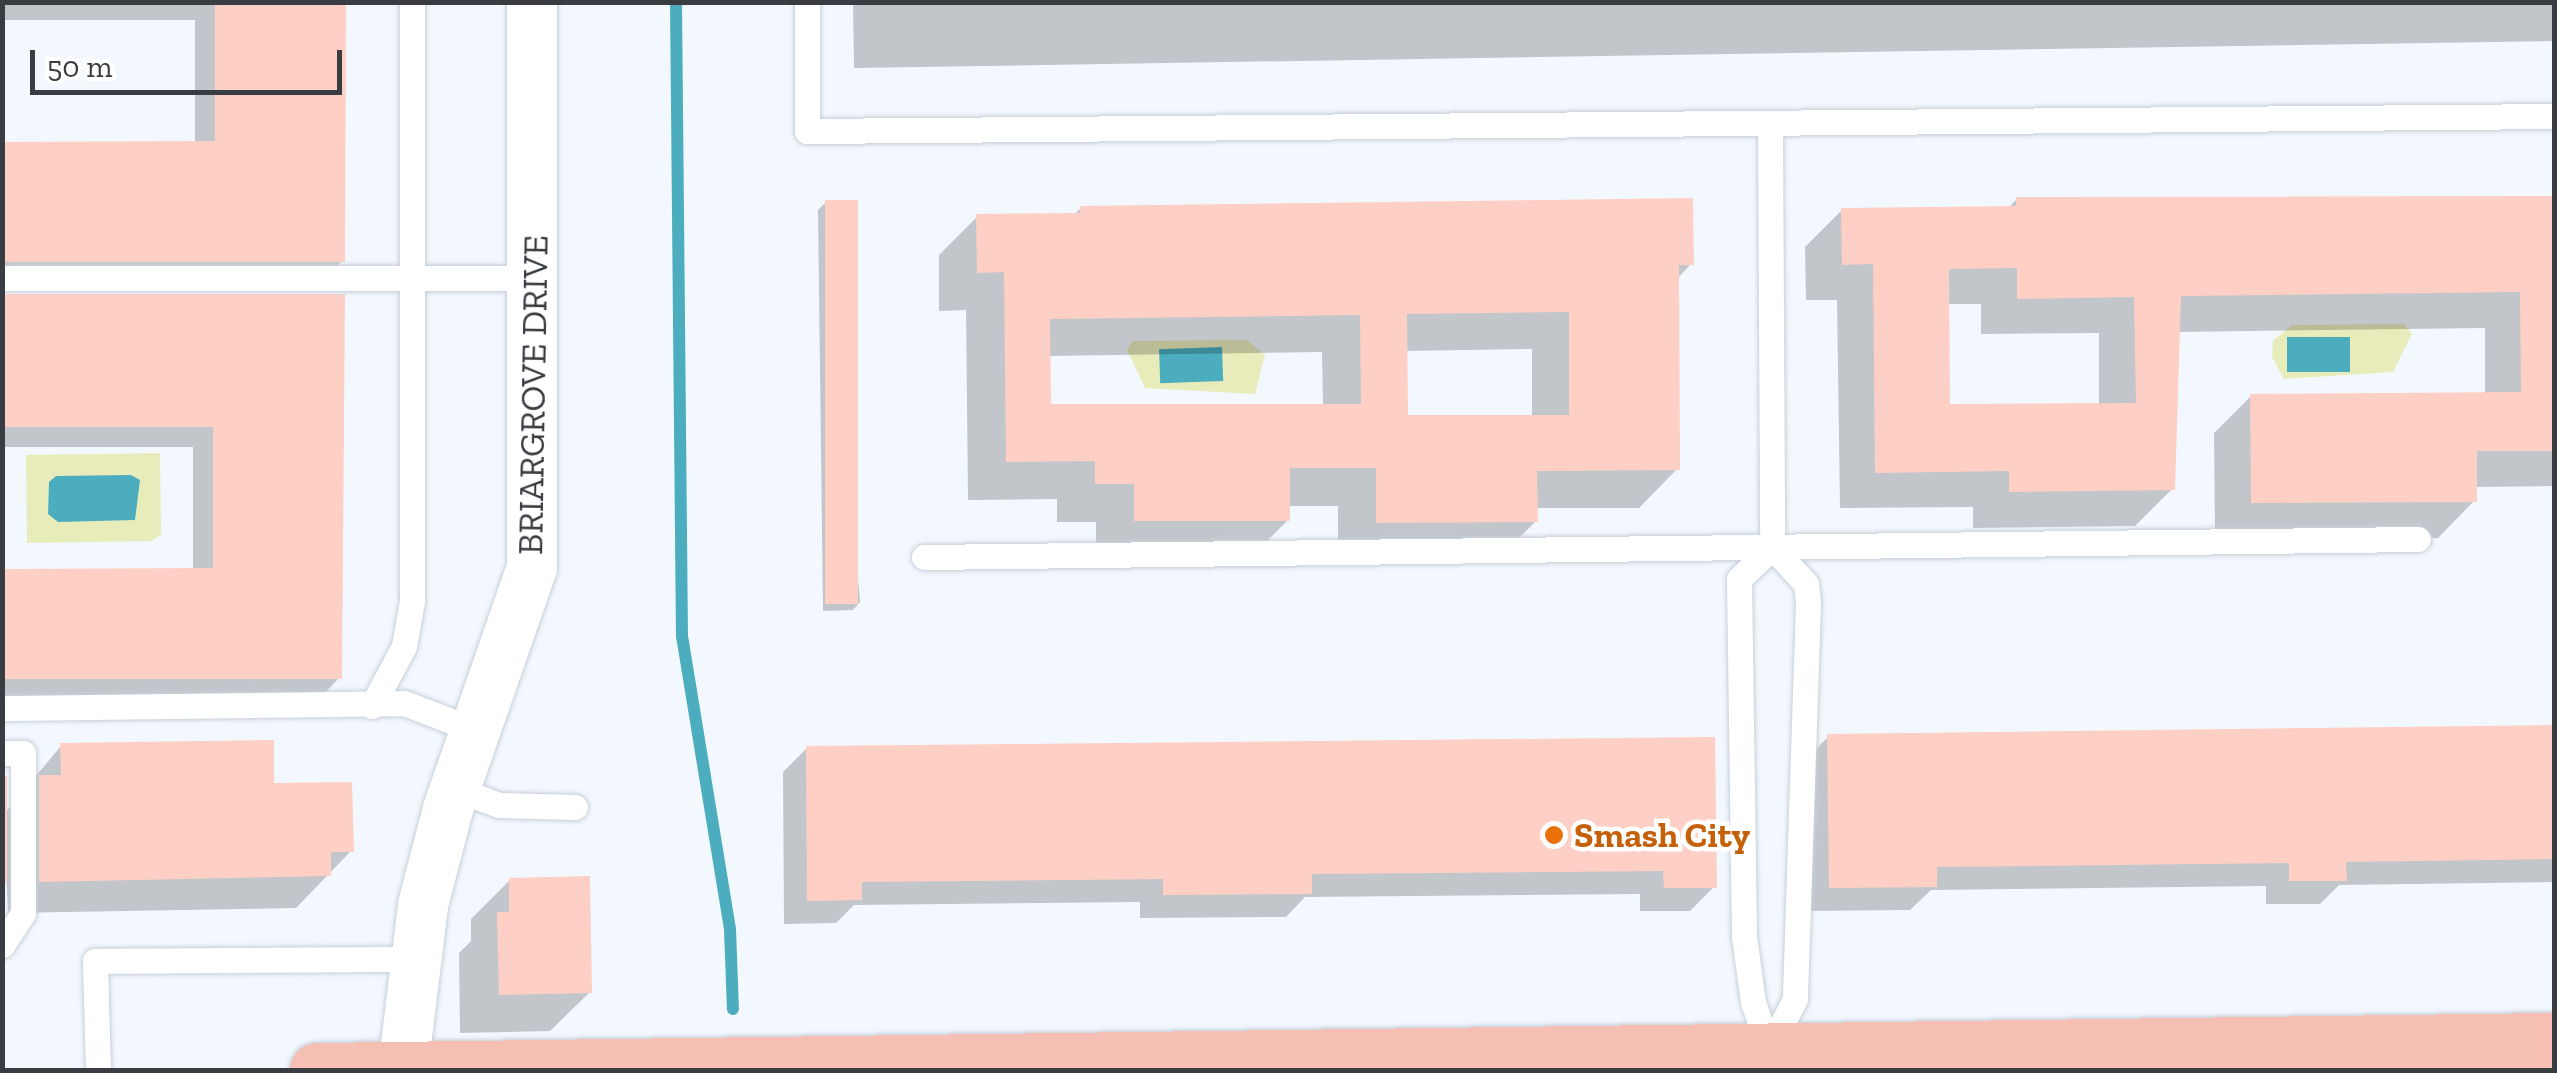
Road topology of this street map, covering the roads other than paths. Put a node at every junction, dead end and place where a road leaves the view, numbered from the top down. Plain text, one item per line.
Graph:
1 (412, 2) edge
2 (532, 2) edge
3 (807, 2) edge
4 (2554, 116) edge
5 (1770, 124) junction
6 (411, 276) junction
7 (2, 278) edge
8 (536, 278) junction
9 (2418, 539) dead end
10 (1772, 547) junction
11 (924, 557) dead end
12 (372, 706) junction
13 (2, 708) edge
14 (478, 730) junction
15 (2, 753) edge
16 (456, 789) junction
17 (575, 807) dead end
18 (2, 945) edge
19 (412, 959) junction
20 (2554, 1040) edge
21 (2010, 1046) junction
22 (1768, 1060) edge
23 (98, 1070) edge
24 (317, 1070) edge
25 (402, 1070) edge
26 (609, 1070) edge
27 (1961, 1070) edge

1 - 6 lane
2 - 8 street, BRIARGROVE DRIVE
3 - 5 lane
4 - 5 lane
5 - 10 lane
6 - 7 lane
6 - 8 lane
6 - 12 lane
8 - 14 street, BRIARGROVE DRIVE
9 - 10 lane
10 - 11 lane
10 - 22 lane
10 - 22 lane
12 - 13 lane
12 - 14 lane
14 - 16 street, BRIARGROVE DRIVE
15 - 18 lane
16 - 17 lane
16 - 19 street, BRIARGROVE DRIVE
19 - 23 lane
19 - 25 street, BRIARGROVE DRIVE
20 - 21 main road
21 - 22 main road
21 - 27 main road
22 - 26 main road
24 - 25 main road
25 - 26 main road

